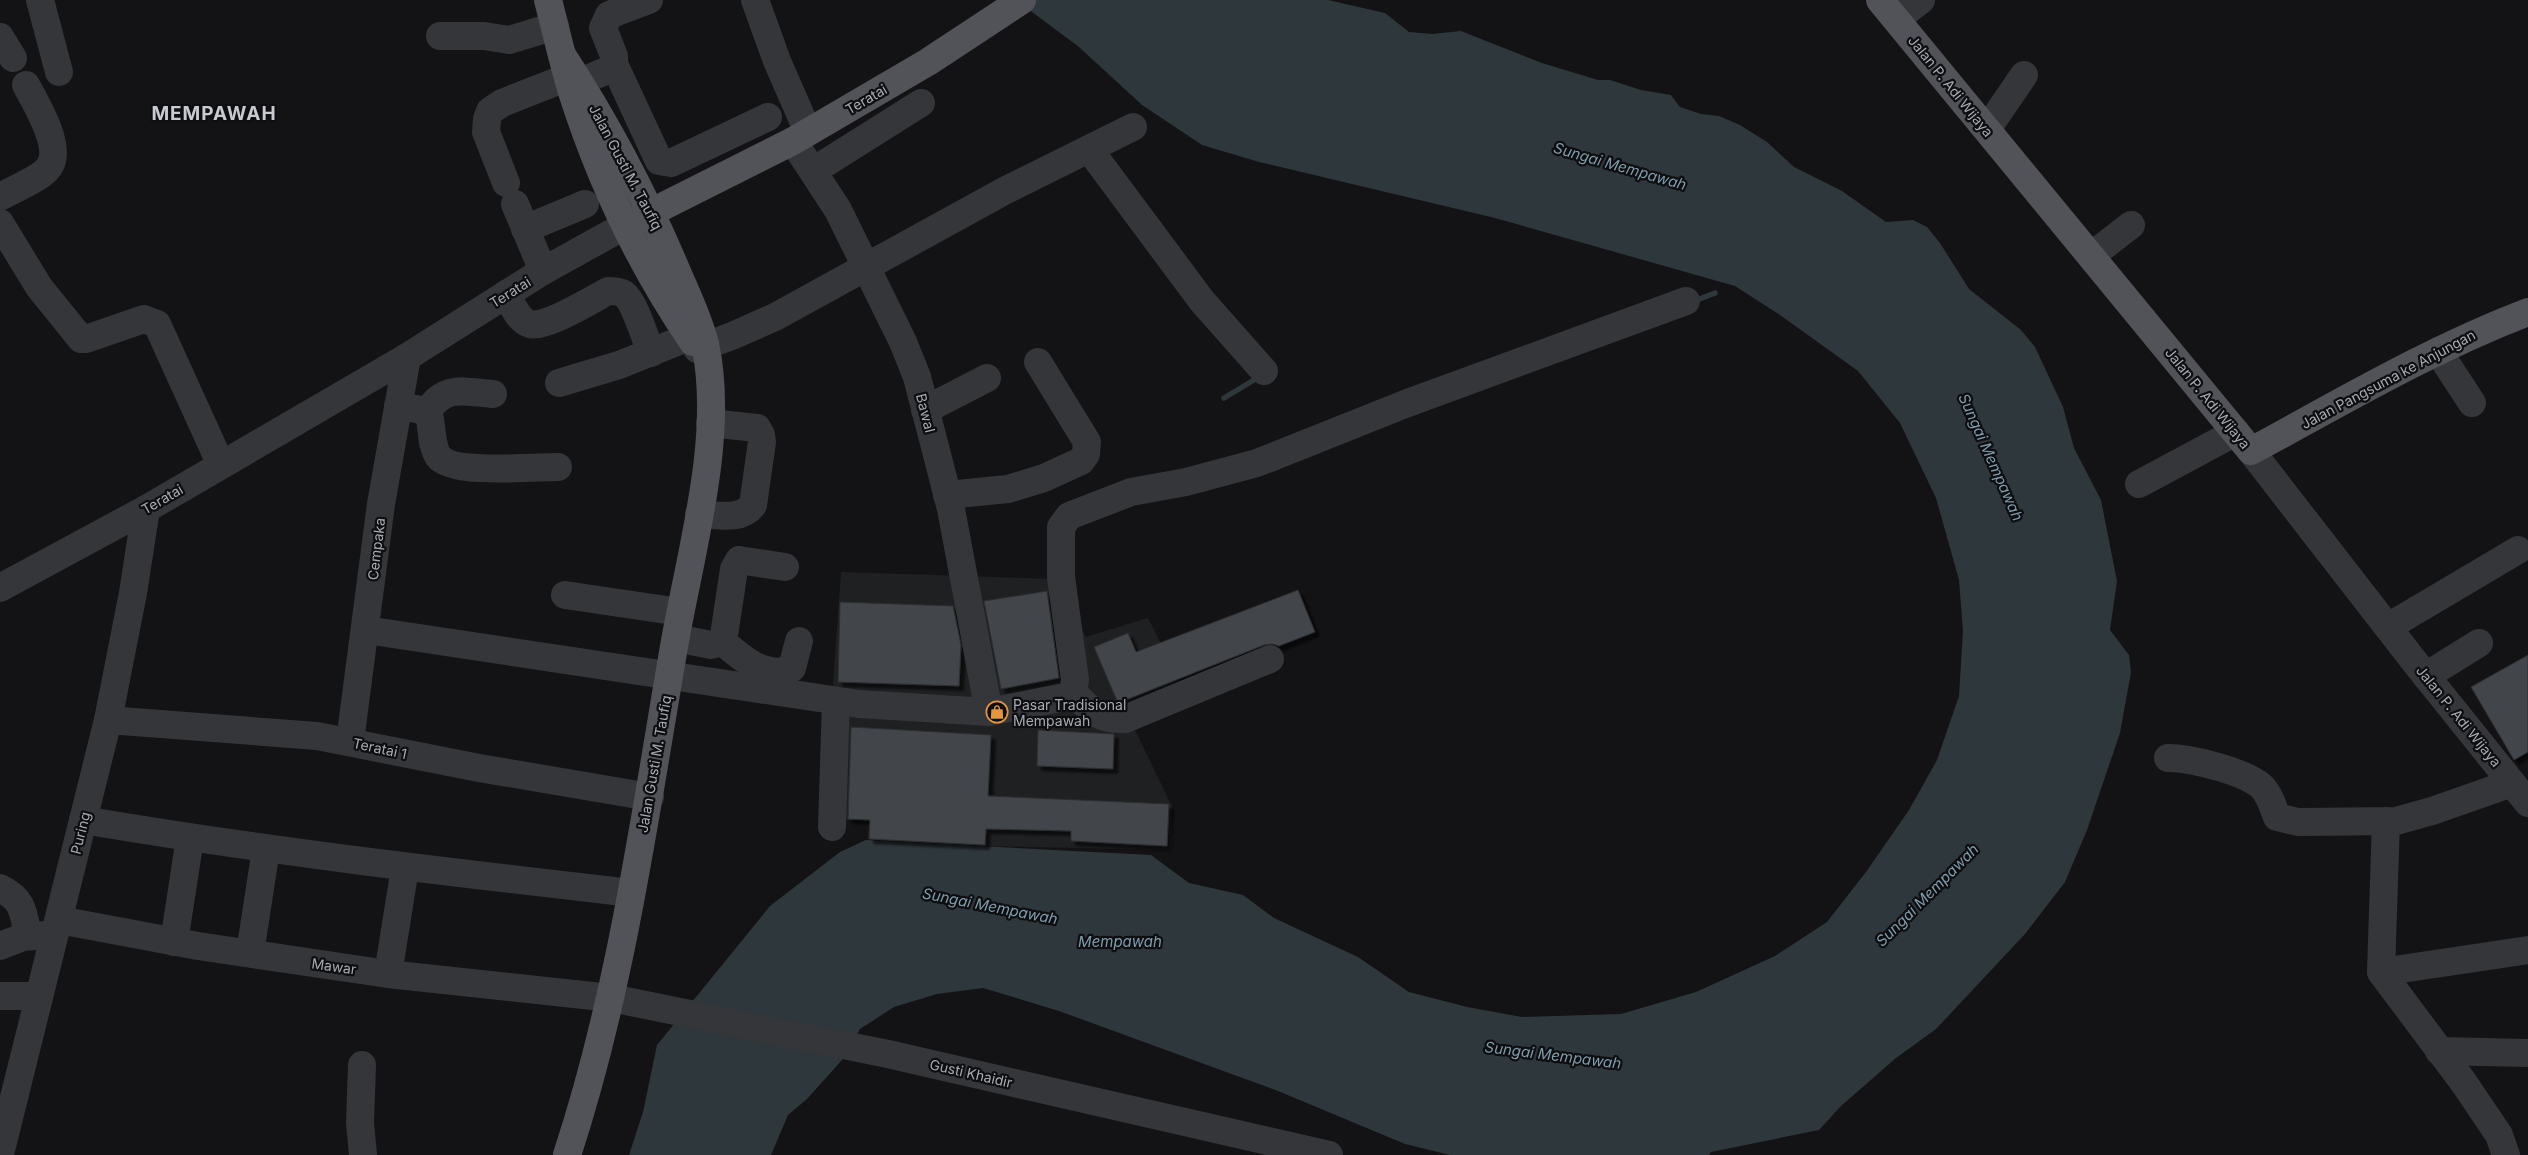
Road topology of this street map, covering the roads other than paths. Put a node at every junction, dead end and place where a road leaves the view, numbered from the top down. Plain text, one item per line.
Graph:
1 (40, 0) edge
2 (548, 0) edge
3 (649, 0) edge
4 (755, 0) edge
5 (1022, 0) edge
6 (1921, 0) edge
7 (1888, 10) edge
8 (555, 26) junction
9 (440, 36) dead end
10 (614, 64) junction
11 (60, 72) dead end
12 (570, 72) junction
13 (2024, 75) dead end
14 (26, 85) dead end
15 (921, 103) dead end
16 (768, 117) dead end
17 (1133, 127) dead end
18 (1986, 129) junction
19 (801, 136) junction
20 (1089, 149) junction
21 (813, 171) junction
22 (0, 197) edge
23 (585, 204) dead end
24 (652, 211) junction
25 (0, 223) edge
26 (626, 224) junction
27 (2131, 224) dead end
28 (525, 229) junction
29 (2091, 256) junction
30 (866, 268) junction
31 (543, 271) junction
32 (506, 294) junction
33 (1686, 301) dead end
34 (2528, 312) edge
35 (700, 350) junction
36 (2438, 351) junction
37 (651, 353) junction
38 (407, 357) junction
39 (1038, 362) dead end
40 (1264, 371) dead end
41 (988, 378) dead end
42 (558, 383) dead end
43 (493, 394) dead end
44 (2472, 403) dead end
45 (398, 406) junction
46 (925, 410) junction
47 (428, 412) junction
48 (710, 424) junction
49 (2244, 442) junction
50 (221, 465) junction
51 (558, 467) dead end
52 (2139, 484) dead end
53 (947, 495) junction
54 (146, 509) junction
55 (699, 514) junction
56 (2518, 550) dead end
57 (785, 567) dead end
58 (0, 588) edge
59 (565, 595) dead end
60 (680, 612) junction
61 (2388, 627) junction
62 (366, 630) junction
63 (676, 638) junction
64 (799, 641) dead end
65 (723, 642) junction
66 (2479, 643) dead end
67 (1270, 660) dead end
68 (669, 676) junction
69 (2426, 676) junction
70 (1072, 692) junction
71 (836, 701) junction
72 (989, 712) junction
73 (108, 720) junction
74 (350, 741) junction
75 (2168, 758) dead end
76 (2520, 793) edge
77 (650, 797) junction
78 (83, 820) junction
79 (2386, 821) junction
80 (832, 827) dead end
81 (190, 838) junction
82 (266, 849) junction
83 (405, 868) junction
84 (0, 888) edge
85 (631, 893) junction
86 (57, 927) junction
87 (28, 936) junction
88 (174, 942) junction
89 (0, 946) edge
90 (2528, 950) edge
91 (250, 953) junction
92 (2381, 972) junction
93 (388, 974) junction
94 (0, 996) edge
95 (38, 996) junction
96 (611, 998) junction
97 (2439, 1051) junction
98 (2528, 1053) edge
99 (362, 1065) dead end
100 (1256, 1147) edge
101 (0, 1154) edge
102 (363, 1155) edge
103 (567, 1155) edge
104 (1329, 1155) edge
105 (2506, 1155) edge

1 - 11 street
2 - 8 main road, Jalan Gusti M. Taufiq
3 - 10 street
4 - 19 street, Bawal
5 - 19 main road, Teratai
6 - 7 street
7 - 18 main road, Jalan P. Adi Wijaya
8 - 9 street
8 - 12 main road, Jalan Gusti M. Taufiq
10 - 12 street
10 - 16 street
12 - 24 main road, Jalan Gusti M. Taufiq
12 - 26 main road, Jalan Gusti M. Taufiq
12 - 28 street
13 - 18 street
14 - 22 street
15 - 21 street
17 - 20 street
18 - 29 main road, Jalan P. Adi Wijaya
19 - 21 street, Bawal
19 - 24 main road, Teratai
20 - 30 street
20 - 40 street
21 - 30 street, Bawal
23 - 28 street
24 - 26 main road, Teratai
24 - 35 main road, Jalan Gusti M. Taufiq
25 - 50 street
26 - 31 street, Teratai
26 - 35 main road, Jalan Gusti M. Taufiq
27 - 29 street
28 - 31 street
29 - 49 main road, Jalan P. Adi Wijaya
30 - 35 street
30 - 46 street, Bawal
31 - 32 street, Teratai
32 - 37 street
32 - 38 street, Teratai
33 - 70 street
34 - 36 main road, Jalan Pangsuma ke Anjungan
35 - 37 street
35 - 48 main road, Jalan Gusti M. Taufiq
36 - 44 street
36 - 49 main road, Jalan Pangsuma ke Anjungan
37 - 42 street
38 - 45 street, Cempaka
38 - 50 street, Teratai
39 - 53 street
41 - 46 street
43 - 47 street
45 - 47 street
45 - 62 street, Cempaka
46 - 53 street, Bawal
47 - 51 street
48 - 55 main road, Jalan Gusti M. Taufiq
48 - 55 street
49 - 52 street
49 - 61 street, Jalan P. Adi Wijaya
50 - 54 street, Teratai
53 - 72 street, Bawal
54 - 58 street, Teratai
54 - 73 street, Puring
55 - 60 main road, Jalan Gusti M. Taufiq
56 - 61 street
57 - 65 street
59 - 60 street
60 - 63 main road, Jalan Gusti M. Taufiq
61 - 69 street, Jalan P. Adi Wijaya
62 - 68 street
62 - 74 street, Cempaka
63 - 65 street
63 - 68 main road, Jalan Gusti M. Taufiq
64 - 65 street
66 - 69 street
67 - 70 street
68 - 71 street
68 - 77 main road, Jalan Gusti M. Taufiq
69 - 76 street, Jalan P. Adi Wijaya
70 - 72 street
71 - 72 street
71 - 80 street
73 - 74 street, Teratai 1
73 - 78 street, Puring
74 - 77 street, Teratai 1
75 - 79 street
76 - 79 street
77 - 85 main road, Jalan Gusti M. Taufiq
78 - 81 street
78 - 86 street, Puring
79 - 92 street
81 - 82 street
81 - 88 street
82 - 83 street
82 - 91 street
83 - 85 street
83 - 93 street
84 - 87 street
85 - 96 main road, Jalan Gusti M. Taufiq
86 - 87 street, Mawar
86 - 88 street, Mawar
86 - 95 street, Puring
87 - 89 street, Mawar
88 - 91 street, Mawar
90 - 92 street
91 - 93 street, Mawar
92 - 97 street
93 - 96 street, Mawar
94 - 95 street
95 - 101 street, Puring
96 - 100 street, Gusti Khaidir
96 - 103 main road, Jalan Gusti M. Taufiq
97 - 98 street
97 - 105 street
99 - 102 street
100 - 104 street, Gusti Khaidir

